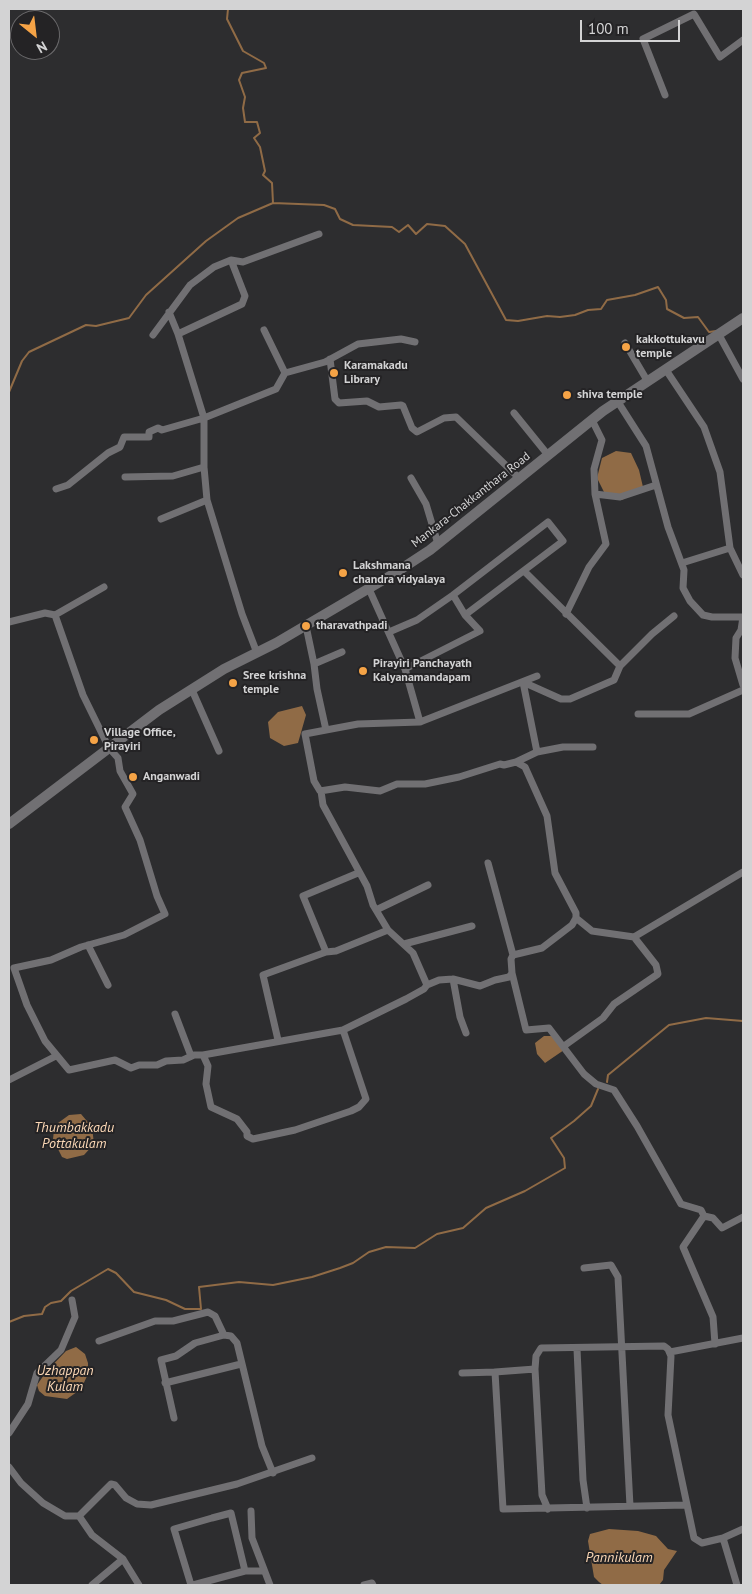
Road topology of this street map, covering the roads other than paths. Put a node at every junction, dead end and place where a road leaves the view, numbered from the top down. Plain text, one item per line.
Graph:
1 (694, 11) edge
2 (743, 40) edge
3 (665, 95) dead end
4 (319, 234) dead end
5 (232, 260) junction
6 (169, 312) junction
7 (743, 318) edge
8 (264, 330) dead end
9 (178, 334) junction
10 (153, 335) dead end
11 (719, 335) junction
12 (415, 342) dead end
13 (625, 343) dead end
14 (330, 359) junction
15 (666, 370) junction
16 (285, 373) junction
17 (743, 379) edge
18 (648, 382) junction
19 (618, 402) junction
20 (514, 412) dead end
21 (204, 418) junction
22 (592, 420) junction
23 (548, 455) junction
24 (204, 467) junction
25 (125, 477) dead end
26 (411, 478) dead end
27 (520, 479) junction
28 (656, 485) junction
29 (56, 489) dead end
30 (596, 494) junction
31 (207, 500) junction
32 (161, 519) dead end
33 (438, 544) junction
34 (730, 548) junction
35 (682, 563) junction
36 (524, 571) junction
37 (743, 575) edge
38 (104, 587) dead end
39 (369, 589) junction
40 (453, 595) junction
41 (55, 614) junction
42 (566, 614) junction
43 (465, 615) junction
44 (674, 616) dead end
45 (743, 617) edge
46 (9, 622) edge
47 (306, 626) junction
48 (389, 632) junction
49 (342, 652) dead end
50 (257, 653) junction
51 (314, 664) junction
52 (620, 666) junction
53 (406, 669) junction
54 (537, 676) dead end
55 (523, 682) junction
56 (743, 686) edge
57 (192, 690) junction
58 (743, 690) edge
59 (638, 714) dead end
60 (420, 722) junction
61 (326, 730) junction
62 (593, 747) dead end
63 (109, 748) junction
64 (219, 751) dead end
65 (537, 752) junction
66 (516, 762) junction
67 (322, 791) junction
68 (9, 824) edge
69 (488, 863) dead end
70 (743, 872) edge
71 (358, 873) junction
72 (428, 885) dead end
73 (376, 910) junction
74 (576, 918) junction
75 (472, 926) dead end
76 (388, 930) junction
77 (634, 937) junction
78 (404, 944) junction
79 (88, 945) junction
80 (326, 952) junction
81 (513, 955) junction
82 (11, 968) edge
83 (512, 973) junction
84 (453, 979) junction
85 (427, 984) junction
86 (108, 985) dead end
87 (175, 1014) dead end
88 (343, 1030) junction
89 (466, 1033) dead end
90 (278, 1040) junction
91 (564, 1046) junction
92 (203, 1055) junction
93 (56, 1056) junction
94 (191, 1056) junction
95 (9, 1080) edge
96 (704, 1216) junction
97 (743, 1217) edge
98 (584, 1268) dead end
99 (72, 1300) dead end
100 (224, 1335) junction
101 (743, 1338) edge
102 (99, 1341) dead end
103 (715, 1344) junction
104 (621, 1347) junction
105 (577, 1349) junction
106 (670, 1352) junction
107 (241, 1364) junction
108 (535, 1369) junction
109 (495, 1372) junction
110 (462, 1373) dead end
111 (165, 1384) junction
112 (174, 1418) dead end
113 (9, 1432) edge
114 (312, 1458) dead end
115 (9, 1467) edge
116 (273, 1473) junction
117 (686, 1505) junction
118 (630, 1506) junction
119 (587, 1508) junction
120 (548, 1509) junction
121 (251, 1511) dead end
122 (79, 1516) junction
123 (743, 1529) edge
124 (723, 1538) junction
125 (123, 1559) junction
126 (245, 1571) junction
127 (263, 1571) junction
128 (92, 1585) edge
129 (139, 1585) edge
130 (192, 1585) edge
131 (270, 1585) edge
132 (364, 1585) edge
133 (373, 1585) edge
134 (737, 1585) edge

1 - 2 street
1 - 3 street
4 - 5 street
5 - 6 street
5 - 9 street
6 - 9 street
6 - 10 street
7 - 11 main road, Mankara-Chakkanthara Road
8 - 16 street
9 - 21 street
11 - 15 main road, Mankara-Chakkanthara Road
11 - 17 street
12 - 14 street
13 - 18 street
14 - 16 street
14 - 27 street
15 - 18 main road, Mankara-Chakkanthara Road
15 - 34 street
16 - 21 street
18 - 19 main road, Mankara-Chakkanthara Road
19 - 22 main road, Mankara-Chakkanthara Road
19 - 28 street
20 - 23 street
21 - 24 street
21 - 29 street
22 - 23 main road, Mankara-Chakkanthara Road
22 - 30 street
23 - 27 main road, Mankara-Chakkanthara Road
24 - 25 street
24 - 31 street
26 - 33 street
27 - 33 main road, Mankara-Chakkanthara Road
28 - 30 street
28 - 35 street
30 - 42 street
31 - 32 street
31 - 50 street
33 - 39 main road, Mankara-Chakkanthara Road
34 - 35 street
34 - 37 street
35 - 45 street
36 - 40 street
36 - 42 street
36 - 43 street
38 - 41 street
39 - 47 main road, Mankara-Chakkanthara Road
39 - 48 street
40 - 43 street
40 - 48 street
41 - 46 street
41 - 63 street
42 - 52 street
43 - 53 street
44 - 52 street
45 - 56 street
47 - 50 main road, Mankara-Chakkanthara Road
47 - 51 street
48 - 53 street
49 - 51 street
50 - 57 main road, Mankara-Chakkanthara Road
51 - 61 street
52 - 55 street
53 - 60 street
54 - 55 street
55 - 60 street
55 - 65 street
57 - 63 main road, Mankara-Chakkanthara Road
57 - 64 street
58 - 59 street
60 - 61 street
61 - 67 street
62 - 65 street
63 - 68 main road, Mankara-Chakkanthara Road
63 - 79 street
65 - 66 street
66 - 67 street
66 - 74 street
67 - 71 street
69 - 81 street
70 - 77 street
71 - 73 street
71 - 80 street
72 - 73 street
73 - 76 street
74 - 77 street
74 - 81 street
75 - 78 street
76 - 78 street
76 - 80 street
77 - 91 street
78 - 85 street
79 - 82 street
79 - 86 street
80 - 90 street
81 - 83 street
82 - 93 street
83 - 84 street
83 - 91 street
84 - 85 street
84 - 89 street
85 - 88 street
87 - 94 street
88 - 90 street
88 - 92 street
90 - 92 street
91 - 96 street
92 - 94 street
93 - 94 street
93 - 95 street
96 - 97 street
96 - 103 street
98 - 104 street
99 - 113 street
100 - 102 street
100 - 107 street
100 - 111 street
101 - 103 street
103 - 106 street
104 - 105 street
104 - 106 street
104 - 118 street
105 - 108 street
105 - 119 street
106 - 117 street
107 - 111 street
107 - 116 street
108 - 109 street
108 - 120 street
109 - 110 street
109 - 120 street
111 - 112 street
114 - 116 street
115 - 122 street
116 - 122 street
117 - 118 street
117 - 124 street
118 - 119 street
119 - 120 street
121 - 127 street
122 - 125 street
123 - 124 street
124 - 134 street
125 - 128 street
125 - 129 street
126 - 127 street
126 - 130 street
126 - 130 street
127 - 131 street
132 - 133 street

